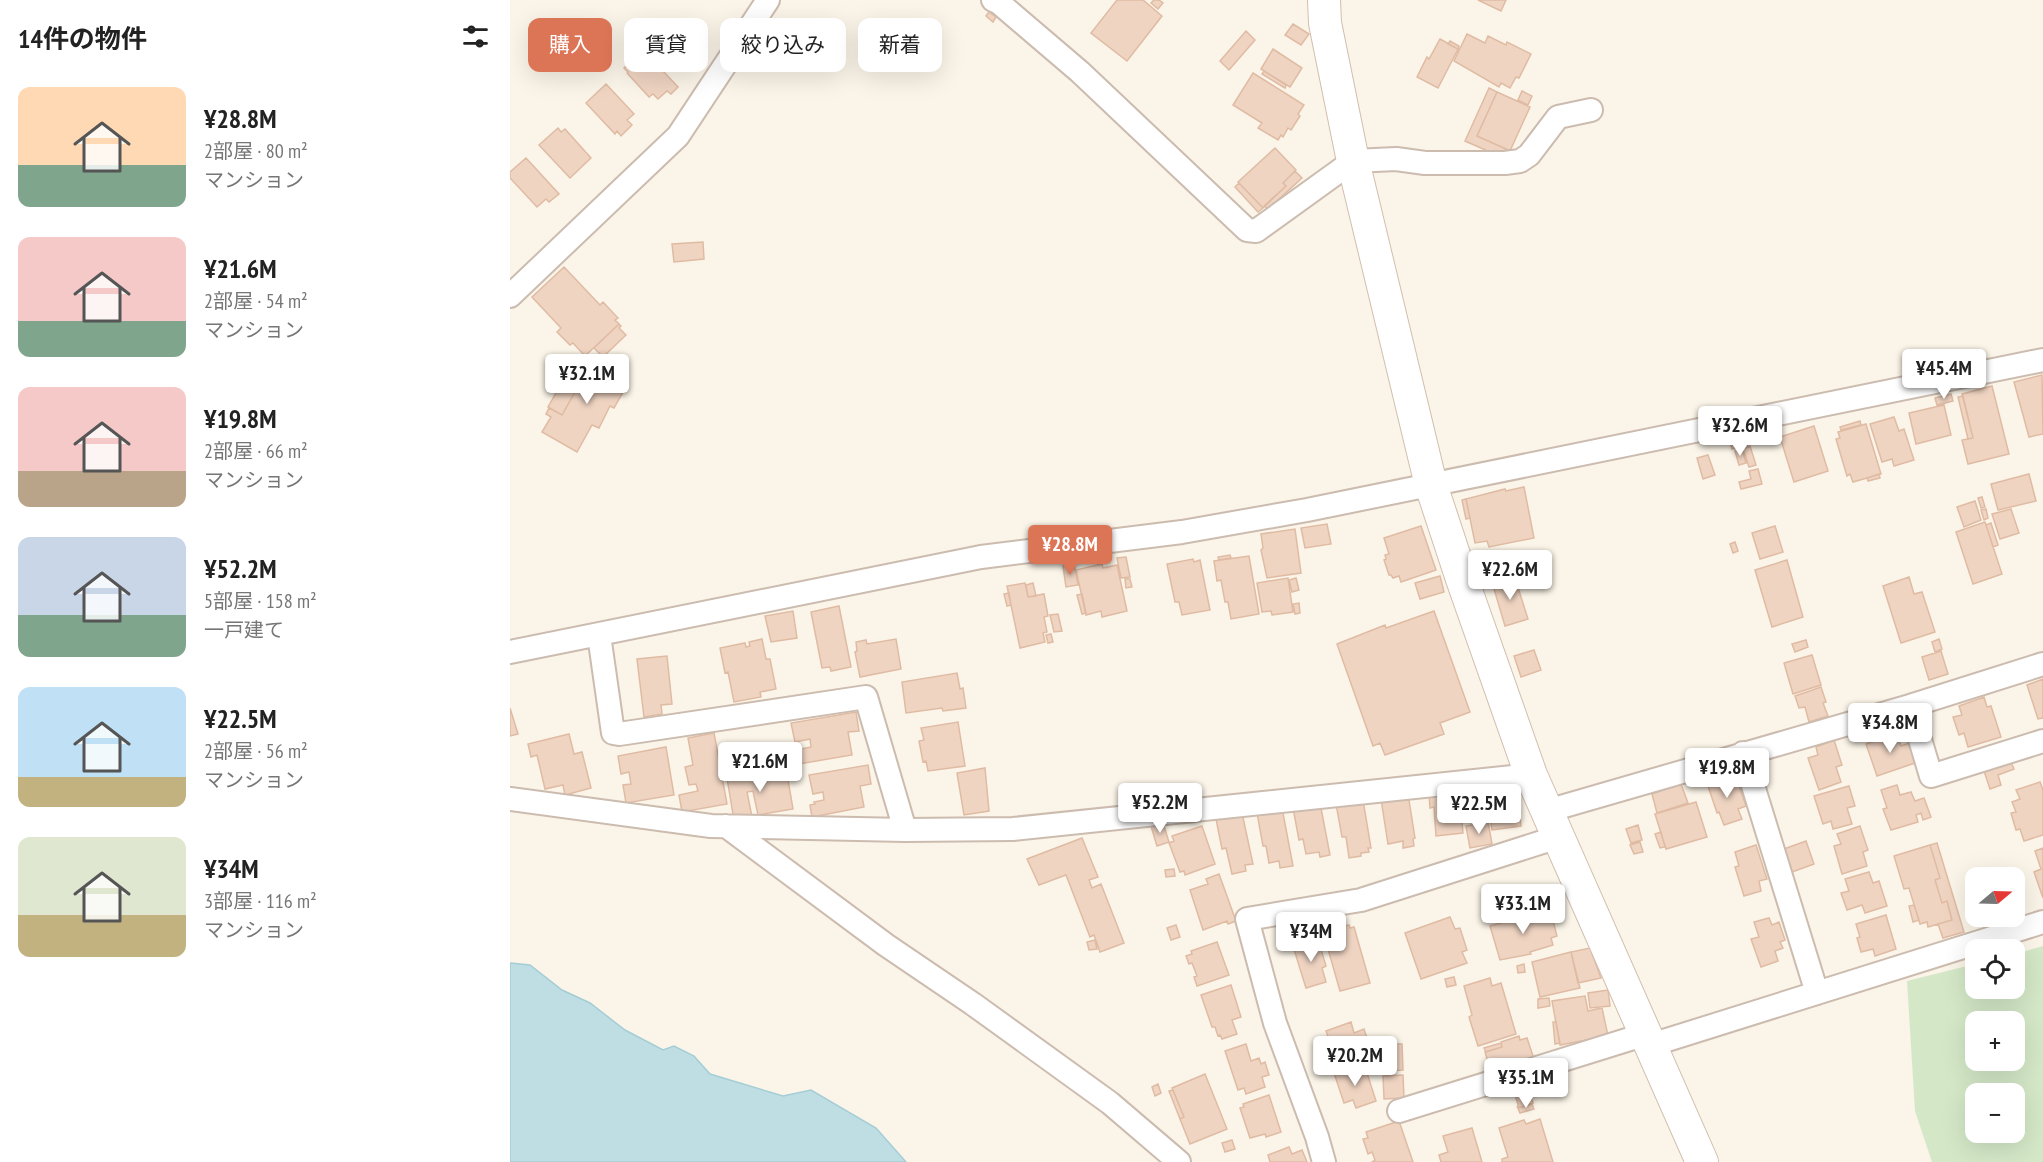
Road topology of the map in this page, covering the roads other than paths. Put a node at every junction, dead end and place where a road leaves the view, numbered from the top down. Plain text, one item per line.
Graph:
1 (768, 0) edge
2 (993, 0) edge
3 (1324, 0) edge
4 (1591, 110) dead end
5 (1353, 161) junction
6 (510, 296) edge
7 (2043, 360) edge
8 (1431, 485) junction
9 (599, 635) junction
10 (510, 652) edge
11 (2043, 664) edge
12 (1910, 706) junction
13 (2043, 741) edge
14 (1743, 753) junction
15 (1531, 775) junction
16 (510, 799) edge
17 (1552, 824) junction
18 (726, 826) junction
19 (905, 830) junction
20 (2043, 922) edge
21 (1817, 993) junction
22 (1649, 1039) junction
23 (1399, 1111) dead end
24 (1179, 1162) edge
25 (1324, 1162) edge
26 (1702, 1162) edge

1 - 6 street
2 - 5 street
3 - 5 street
4 - 5 street
5 - 8 street
7 - 8 street
8 - 9 street
8 - 15 street
9 - 10 street
9 - 19 street
11 - 12 street
12 - 13 street
12 - 14 street
14 - 17 street
14 - 21 street
15 - 17 street
15 - 19 street
16 - 18 street
17 - 22 street
17 - 25 street
18 - 19 street
18 - 24 street
20 - 21 street
21 - 22 street
22 - 23 street
22 - 26 street

